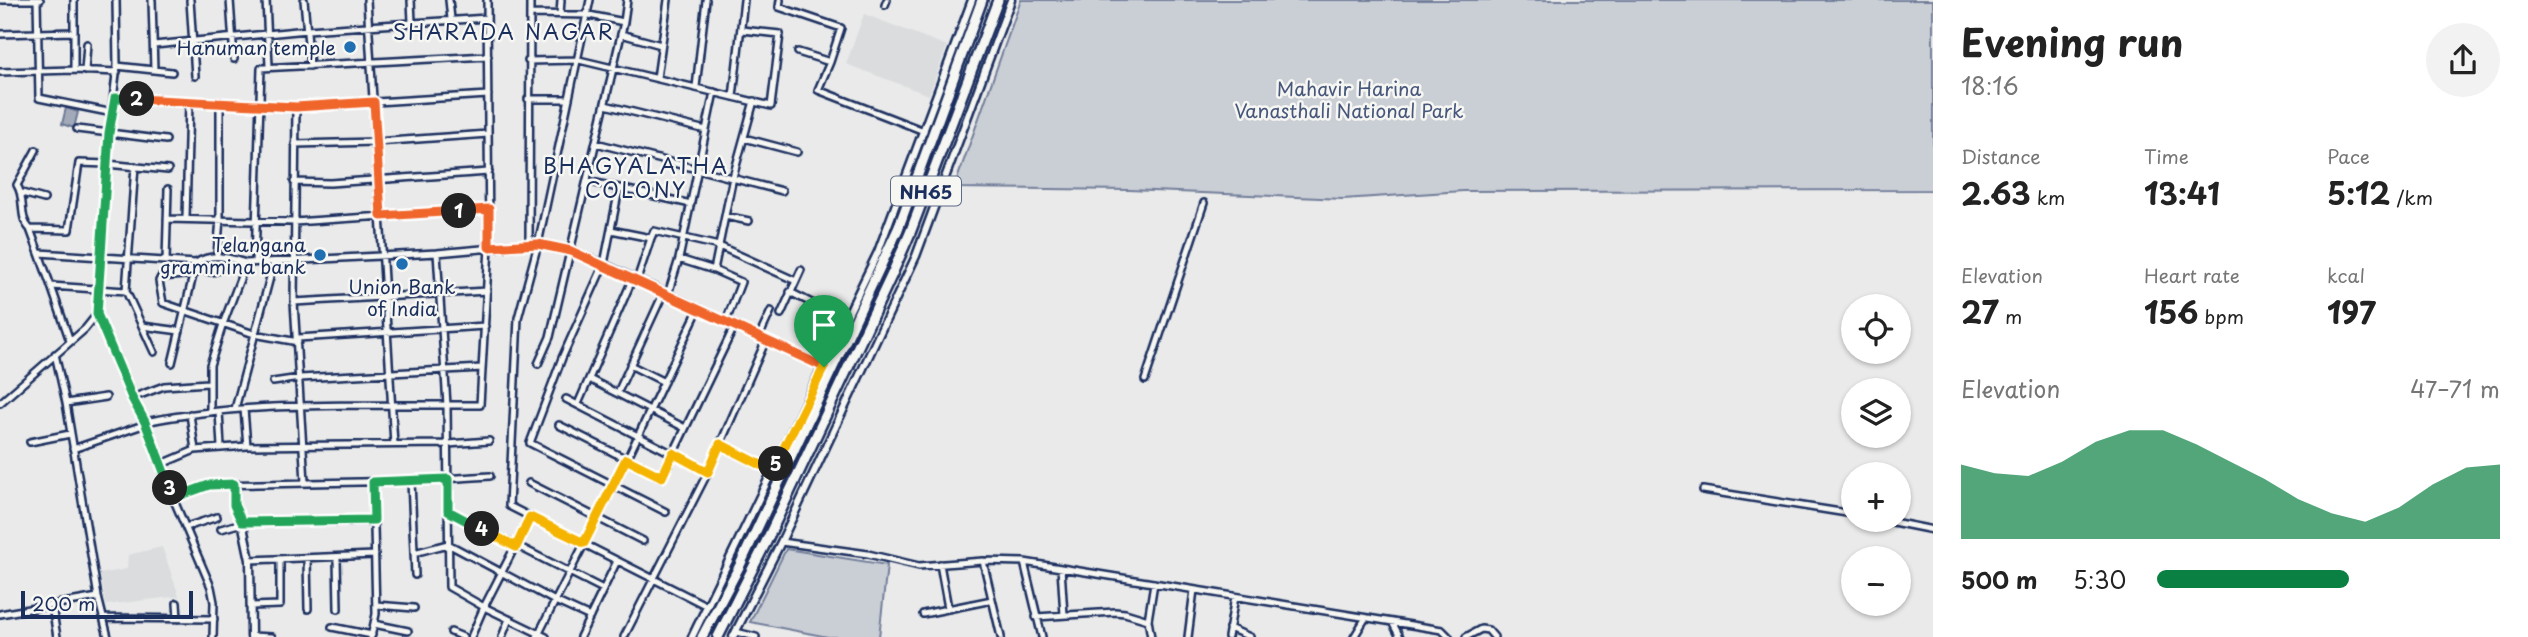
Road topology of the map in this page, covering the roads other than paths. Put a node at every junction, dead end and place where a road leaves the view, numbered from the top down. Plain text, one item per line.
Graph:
1 (0, 0) edge
2 (38, 0) edge
3 (74, 0) edge
4 (116, 0) edge
5 (152, 0) edge
6 (190, 0) edge
7 (230, 0) edge
8 (266, 0) edge
9 (304, 0) edge
10 (367, 0) edge
11 (411, 0) edge
12 (449, 0) edge
13 (487, 0) edge
14 (530, 0) edge
15 (561, 0) edge
16 (590, 0) edge
17 (627, 0) edge
18 (668, 0) edge
19 (706, 0) edge
20 (744, 0) edge
21 (780, 0) edge
22 (972, 0) edge
23 (982, 0) edge
24 (998, 0) edge
25 (1011, 0) edge
26 (531, 14) junction
27 (560, 15) junction
28 (589, 15) junction
29 (487, 18) junction
30 (451, 19) junction
31 (412, 22) junction
32 (624, 22) junction
33 (369, 25) junction
34 (307, 30) junction
35 (742, 30) junction
36 (73, 32) junction
37 (38, 33) junction
38 (0, 34) edge
39 (621, 34) junction
40 (268, 35) junction
41 (232, 37) junction
42 (194, 41) junction
43 (87, 44) dead end
44 (661, 44) junction
45 (154, 45) junction
46 (798, 52) dead end
47 (488, 56) junction
48 (234, 59) dead end
49 (579, 60) junction
50 (528, 61) junction
51 (830, 62) junction
52 (371, 63) junction
53 (270, 66) junction
54 (310, 66) junction
55 (614, 67) junction
56 (117, 69) junction
57 (74, 70) junction
58 (154, 70) junction
59 (38, 71) junction
60 (85, 71) junction
61 (0, 72) edge
62 (172, 72) dead end
63 (195, 76) dead end
64 (657, 78) junction
65 (696, 87) junction
66 (714, 92) junction
67 (488, 94) junction
68 (733, 97) junction
69 (115, 98) junction
70 (528, 99) junction
71 (569, 99) junction
72 (754, 101) junction
73 (189, 102) junction
74 (220, 102) junction
75 (374, 102) junction
76 (258, 104) junction
77 (605, 105) junction
78 (296, 107) junction
79 (113, 113) junction
80 (78, 129) dead end
81 (706, 130) junction
82 (924, 131) junction
83 (109, 133) junction
84 (488, 134) junction
85 (744, 138) junction
86 (166, 140) dead end
87 (376, 142) junction
88 (295, 144) junction
89 (596, 144) junction
90 (36, 150) dead end
91 (797, 152) dead end
92 (107, 164) junction
93 (135, 166) junction
94 (698, 169) junction
95 (168, 170) dead end
96 (489, 172) junction
97 (733, 177) junction
98 (379, 180) junction
99 (587, 181) junction
100 (295, 182) junction
101 (168, 189) dead end
102 (619, 189) junction
103 (782, 191) dead end
104 (22, 193) junction
105 (44, 199) dead end
106 (1204, 203) dead end
107 (691, 204) junction
108 (489, 209) junction
109 (381, 216) junction
110 (725, 216) junction
111 (186, 218) junction
112 (167, 219) junction
113 (220, 219) junction
114 (256, 221) junction
115 (749, 221) dead end
116 (294, 222) junction
117 (30, 229) junction
118 (611, 230) junction
119 (651, 238) junction
120 (684, 238) junction
121 (538, 244) junction
122 (529, 245) junction
123 (719, 246) junction
124 (489, 247) junction
125 (571, 251) junction
126 (38, 253) junction
127 (437, 253) junction
128 (217, 255) junction
129 (382, 256) junction
130 (101, 257) junction
131 (127, 259) junction
132 (679, 259) junction
133 (294, 260) junction
134 (166, 261) junction
135 (274, 261) junction
136 (255, 262) junction
137 (197, 263) junction
138 (246, 263) junction
139 (604, 264) junction
140 (714, 270) junction
141 (801, 270) dead end
142 (195, 275) junction
143 (635, 279) junction
144 (796, 281) junction
145 (51, 286) junction
146 (99, 289) junction
147 (126, 290) junction
148 (486, 290) junction
149 (790, 292) junction
150 (666, 293) junction
151 (440, 294) junction
152 (386, 297) junction
153 (294, 302) junction
154 (699, 308) junction
155 (771, 311) dead end
156 (185, 312) junction
157 (97, 314) junction
158 (781, 314) dead end
159 (845, 320) junction
160 (726, 321) junction
161 (223, 324) junction
162 (735, 325) junction
163 (142, 326) junction
164 (485, 326) junction
165 (442, 329) junction
166 (180, 331) junction
167 (387, 333) junction
168 (254, 334) junction
169 (759, 337) junction
170 (298, 340) junction
171 (766, 340) junction
172 (70, 341) junction
173 (154, 352) dead end
174 (55, 354) junction
175 (172, 363) dead end
176 (538, 364) dead end
177 (630, 365) junction
178 (824, 367) junction
179 (482, 368) junction
180 (445, 371) junction
181 (390, 373) junction
182 (300, 378) junction
183 (589, 379) junction
184 (1145, 380) dead end
185 (273, 382) dead end
186 (664, 382) junction
187 (208, 383) junction
188 (618, 392) junction
189 (106, 397) dead end
190 (132, 398) junction
191 (566, 399) dead end
192 (0, 402) edge
193 (66, 403) junction
194 (578, 404) junction
195 (447, 405) junction
196 (393, 406) junction
197 (301, 407) junction
198 (234, 409) junction
199 (244, 409) junction
200 (651, 409) junction
201 (219, 411) junction
202 (210, 412) junction
203 (191, 414) junction
204 (146, 423) junction
205 (559, 425) dead end
206 (685, 428) junction
207 (70, 434) junction
208 (638, 435) junction
209 (489, 441) dead end
210 (30, 442) dead end
211 (394, 444) junction
212 (448, 444) junction
213 (720, 444) junction
214 (304, 445) junction
215 (247, 446) junction
216 (221, 447) junction
217 (73, 449) junction
218 (195, 450) junction
219 (673, 453) junction
220 (626, 459) junction
221 (162, 464) junction
222 (773, 471) junction
223 (708, 472) junction
224 (490, 476) dead end
225 (448, 479) junction
226 (411, 481) junction
227 (305, 482) junction
228 (373, 482) junction
229 (529, 483) dead end
230 (234, 484) junction
231 (613, 485) junction
232 (1703, 490) dead end
233 (173, 498) junction
234 (448, 511) junction
235 (666, 512) dead end
236 (1841, 512) edge
237 (217, 517) dead end
238 (530, 517) junction
239 (597, 517) junction
240 (374, 520) junction
241 (242, 522) junction
242 (1911, 526) edge
243 (186, 527) junction
244 (221, 529) dead end
245 (1933, 530) edge
246 (643, 541) dead end
247 (781, 542) junction
248 (584, 543) junction
249 (448, 544) junction
250 (516, 547) junction
251 (414, 553) junction
252 (375, 555) junction
253 (307, 558) junction
254 (337, 558) junction
255 (280, 559) junction
256 (250, 560) junction
257 (617, 561) junction
258 (983, 561) junction
259 (1024, 562) junction
260 (940, 564) junction
261 (1061, 568) junction
262 (502, 573) junction
263 (569, 573) junction
264 (415, 575) dead end
265 (652, 579) junction
266 (1154, 583) junction
267 (603, 589) junction
268 (1194, 590) junction
269 (98, 597) junction
270 (1235, 597) junction
271 (992, 600) junction
272 (555, 601) junction
273 (177, 603) dead end
274 (376, 605) junction
275 (52, 606) junction
276 (251, 606) junction
277 (707, 606) junction
278 (484, 607) junction
279 (414, 608) dead end
280 (948, 608) junction
281 (308, 609) dead end
282 (338, 609) dead end
283 (0, 614) edge
284 (923, 614) dead end
285 (1064, 615) junction
286 (590, 617) junction
287 (1035, 617) junction
288 (104, 618) junction
289 (178, 619) junction
290 (214, 619) junction
291 (509, 619) junction
292 (1365, 619) junction
293 (1148, 620) junction
294 (1392, 622) junction
295 (374, 624) junction
296 (332, 627) dead end
297 (1229, 628) junction
298 (408, 631) dead end
299 (451, 632) dead end
300 (735, 634) edge
301 (537, 635) edge
302 (251, 636) edge
303 (371, 636) edge
304 (57, 637) edge
305 (108, 637) edge
306 (213, 637) edge
307 (272, 637) edge
308 (463, 637) edge
309 (471, 637) edge
310 (502, 637) edge
311 (546, 637) edge
312 (580, 637) edge
313 (624, 637) edge
314 (692, 637) edge
315 (702, 637) edge
316 (718, 637) edge
317 (756, 637) edge
318 (1001, 637) edge
319 (1042, 637) edge
320 (1152, 637) edge
321 (1188, 637) edge
322 (1228, 637) edge
323 (1250, 637) edge
324 (1354, 637) edge
325 (1400, 637) edge
326 (1450, 637) edge
327 (1466, 637) edge
328 (1494, 637) edge

1 - 2 street
2 - 37 street
3 - 36 street
4 - 56 street
5 - 45 street
6 - 42 street
7 - 41 street
8 - 40 street
9 - 34 street
10 - 33 street
11 - 31 street
12 - 30 street
13 - 29 street
14 - 26 street
15 - 27 street
16 - 28 street
17 - 32 street
18 - 44 street
19 - 65 street
20 - 35 street
21 - 51 street
22 - 82 street
23 - 315 highway, NH65
24 - 316 highway, NH65
25 - 247 street
26 - 27 street
26 - 50 street
27 - 28 street
28 - 32 street
28 - 49 street
29 - 30 street
29 - 47 street
30 - 31 street
31 - 33 street
32 - 39 street
33 - 34 street
33 - 52 street
34 - 40 street
34 - 54 street
35 - 68 street
35 - 72 street
36 - 37 street
36 - 57 street
37 - 38 street
37 - 59 street
39 - 44 street
39 - 55 street
40 - 41 street
40 - 53 street
41 - 42 street
41 - 48 street
42 - 45 street
42 - 63 street
43 - 60 street
44 - 64 street
45 - 58 street
46 - 51 street
47 - 52 street
47 - 67 street
49 - 50 street
49 - 55 street
49 - 71 street
50 - 70 street
51 - 82 street
52 - 54 street
52 - 75 street
53 - 54 street
53 - 76 street
55 - 64 street
55 - 77 street
56 - 58 street
56 - 60 street
56 - 69 street
57 - 59 street
57 - 60 street
58 - 62 street
59 - 61 street
59 - 79 street
64 - 65 street
65 - 66 street
66 - 68 street
66 - 81 street
67 - 75 street
67 - 84 street
68 - 72 street
69 - 73 street
69 - 79 street
70 - 71 street
70 - 122 street
71 - 121 street
72 - 85 street
73 - 74 street
73 - 111 street
74 - 76 street
74 - 113 street
75 - 78 street
75 - 87 street
76 - 78 street
76 - 114 street
77 - 81 street
77 - 89 street
78 - 88 street
79 - 83 street
80 - 83 street
81 - 94 street
82 - 159 street
83 - 86 street
83 - 92 street
84 - 87 street
84 - 96 street
85 - 91 street
85 - 97 street
87 - 88 street
87 - 98 street
88 - 100 street
89 - 94 street
89 - 99 street
90 - 104 street
92 - 93 street
92 - 117 street
92 - 130 street
93 - 95 street
93 - 131 street
94 - 97 street
94 - 107 street
96 - 98 street
96 - 108 street
97 - 103 street
97 - 110 street
98 - 100 street
98 - 109 street
99 - 102 street
99 - 125 street
100 - 116 street
101 - 112 street
102 - 107 street
102 - 118 street
104 - 105 street
104 - 117 street
106 - 184 street
107 - 120 street
108 - 109 street
108 - 124 street
109 - 116 street
109 - 129 street
110 - 115 street
110 - 123 street
111 - 112 street
111 - 113 street
112 - 134 street
113 - 114 street
113 - 128 street
114 - 116 street
114 - 136 street
116 - 133 street
117 - 126 street
118 - 119 street
118 - 139 street
119 - 120 street
119 - 143 street
120 - 123 street
120 - 132 street
121 - 122 street
121 - 125 street
121 - 238 street
122 - 124 street
123 - 140 street
123 - 144 street
124 - 127 street
124 - 148 street
125 - 139 street
125 - 176 street
126 - 130 street
126 - 145 street
127 - 129 street
127 - 151 street
128 - 137 street
128 - 138 street
129 - 133 street
129 - 152 street
130 - 131 street
130 - 146 street
131 - 134 street
131 - 147 street
132 - 140 street
132 - 150 street
133 - 135 street
133 - 153 street
134 - 137 street
135 - 136 street
135 - 168 street
136 - 138 street
137 - 138 street
137 - 142 street
138 - 161 street
139 - 143 street
139 - 231 street
140 - 160 street
141 - 144 street
142 - 156 street
142 - 156 street
143 - 150 street
143 - 183 street
144 - 149 street
145 - 146 street
145 - 172 street
146 - 147 street
146 - 157 street
147 - 163 street
148 - 151 street
148 - 164 street
149 - 158 street
149 - 159 street
150 - 154 street
150 - 177 street
151 - 152 street
151 - 165 street
152 - 153 street
152 - 167 street
153 - 170 street
154 - 160 street
154 - 186 street
155 - 169 street
156 - 161 street
156 - 166 street
157 - 172 street
157 - 190 street
159 - 178 street
160 - 162 street
161 - 168 street
161 - 187 street
162 - 169 street
162 - 206 street
163 - 166 street
163 - 173 street
164 - 165 street
164 - 179 street
165 - 167 street
165 - 180 street
166 - 175 street
167 - 170 street
167 - 181 street
168 - 170 street
168 - 198 street
169 - 171 street
170 - 182 street
171 - 178 street
171 - 213 street
172 - 174 street
174 - 192 street
174 - 193 street
177 - 186 street
177 - 188 street
178 - 222 street
179 - 180 street
179 - 195 street
180 - 181 street
180 - 195 street
181 - 182 street
181 - 196 street
182 - 185 street
182 - 197 street
183 - 188 street
183 - 194 street
186 - 200 street
187 - 190 street
187 - 202 street
188 - 200 street
189 - 193 street
190 - 204 street
191 - 194 street
193 - 207 street
194 - 208 street
195 - 196 street
195 - 212 street
196 - 197 street
196 - 211 street
197 - 199 street
197 - 214 street
198 - 199 street
198 - 201 street
199 - 215 street
200 - 206 street
200 - 208 street
201 - 202 street
201 - 216 street
202 - 203 street
203 - 204 street
203 - 218 street
204 - 217 street
204 - 221 street
205 - 220 street
206 - 219 street
207 - 210 street
207 - 217 street
208 - 219 street
208 - 220 street
209 - 212 street
211 - 212 street
211 - 214 street
212 - 225 street
213 - 222 street
213 - 223 street
214 - 215 street
214 - 227 street
215 - 216 street
216 - 218 street
217 - 269 street
218 - 221 street
219 - 220 street
219 - 223 street
220 - 231 street
221 - 233 street
222 - 277 street
223 - 265 street
224 - 225 street
225 - 226 street
225 - 234 street
226 - 228 street
226 - 251 street
227 - 228 street
227 - 230 street
228 - 240 street
229 - 239 street
230 - 233 street
230 - 241 street
231 - 235 street
231 - 239 street
232 - 236 street
233 - 243 street
234 - 249 street
234 - 250 street
237 - 243 street
238 - 248 street
238 - 250 street
239 - 246 street
239 - 248 street
240 - 241 street
240 - 252 street
241 - 244 street
241 - 256 street
242 - 245 street
243 - 290 street
247 - 260 street
247 - 300 street
248 - 257 street
248 - 263 street
249 - 251 street
249 - 262 street
249 - 278 street
250 - 262 street
250 - 263 street
251 - 264 street
252 - 254 street
252 - 274 street
253 - 254 street
253 - 255 street
253 - 281 street
254 - 282 street
255 - 256 street
255 - 276 street
256 - 276 street
257 - 265 street
257 - 267 street
258 - 259 street
258 - 260 street
258 - 271 street
259 - 261 street
259 - 287 street
260 - 280 street
261 - 266 street
261 - 285 street
262 - 272 street
262 - 278 street
263 - 267 street
263 - 272 street
265 - 277 street
265 - 313 street
266 - 268 street
266 - 293 street
267 - 286 street
268 - 270 street
268 - 321 street
269 - 275 street
269 - 288 street
270 - 292 street
270 - 297 street
271 - 280 street
271 - 318 street
272 - 286 street
272 - 301 street
273 - 289 street
274 - 279 street
274 - 295 street
275 - 283 street
275 - 304 street
276 - 302 street
277 - 314 street
278 - 291 street
278 - 309 street
280 - 284 street
285 - 287 street
285 - 293 street
286 - 312 street
287 - 319 street
288 - 289 street
288 - 305 street
289 - 290 street
290 - 306 street
291 - 301 street
291 - 310 street
292 - 294 street
292 - 324 street
293 - 320 street
294 - 325 street
294 - 326 street
295 - 298 street
295 - 303 street
296 - 303 street
297 - 322 street
297 - 323 street
299 - 308 street
300 - 317 street
301 - 311 street
302 - 307 street
327 - 328 street

